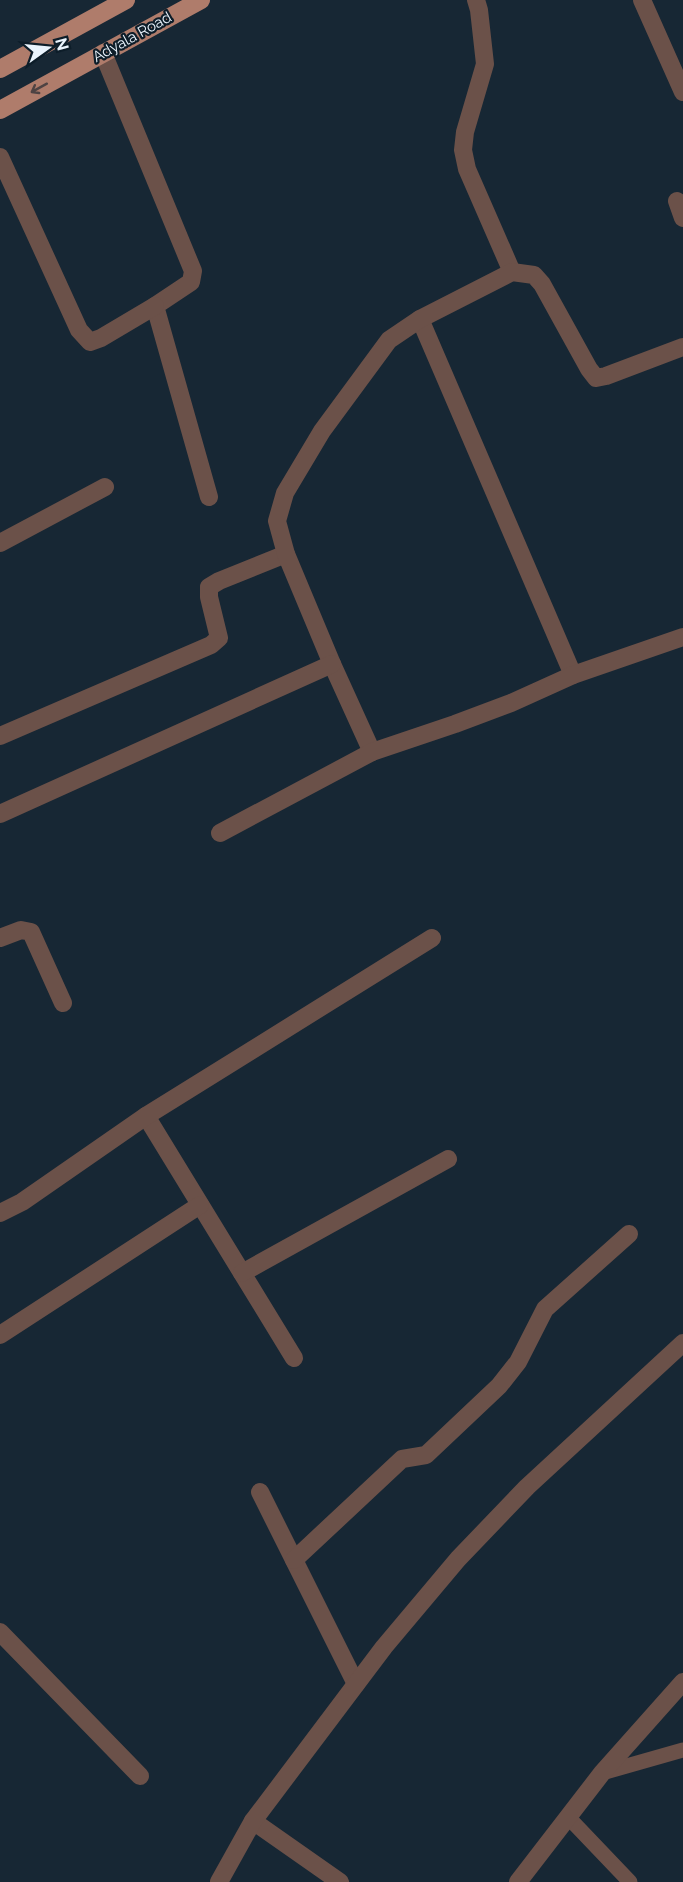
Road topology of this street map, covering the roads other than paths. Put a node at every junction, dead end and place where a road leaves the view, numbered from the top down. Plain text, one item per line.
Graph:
1 (126, 0) edge
2 (201, 0) edge
3 (476, 0) edge
4 (642, 0) edge
5 (103, 53) junction
6 (0, 69) edge
7 (683, 92) edge
8 (0, 110) edge
9 (0, 157) edge
10 (512, 272) junction
11 (155, 306) junction
12 (420, 319) junction
13 (683, 347) edge
14 (105, 487) dead end
15 (209, 497) dead end
16 (0, 543) edge
17 (286, 554) junction
18 (683, 637) edge
19 (332, 664) junction
20 (573, 675) junction
21 (0, 736) edge
22 (372, 752) junction
23 (0, 814) edge
24 (220, 833) dead end
25 (0, 938) edge
26 (432, 938) dead end
27 (63, 1003) dead end
28 (146, 1116) junction
29 (448, 1159) dead end
30 (200, 1205) junction
31 (0, 1213) edge
32 (630, 1234) dead end
33 (242, 1273) junction
34 (0, 1335) edge
35 (683, 1343) edge
36 (294, 1358) dead end
37 (260, 1492) dead end
38 (294, 1560) junction
39 (0, 1632) edge
40 (683, 1682) edge
41 (356, 1684) junction
42 (683, 1750) edge
43 (602, 1773) junction
44 (140, 1776) dead end
45 (568, 1818) junction
46 (253, 1821) junction
47 (219, 1882) edge
48 (340, 1882) edge
49 (519, 1882) edge
50 (630, 1882) edge

1 - 6 main road
2 - 5 main road, Adyala Road
3 - 10 street
4 - 7 street
5 -> 8 main road, Adyala Road
5 - 11 street
9 - 11 street
10 - 12 street
10 - 13 street
11 - 15 street
12 - 17 street
12 - 20 street
14 - 16 street
17 - 19 street
17 - 21 street
18 - 20 street
19 - 22 street
19 - 23 street
20 - 22 street
22 - 24 street
25 - 27 street
26 - 28 street
28 - 30 street
28 - 31 street
29 - 33 street
30 - 33 street
30 - 34 street
32 - 38 street
33 - 36 street
35 - 41 street
37 - 38 street
38 - 41 street
39 - 44 street
40 - 43 street
41 - 46 street
42 - 43 lane
43 - 45 street
45 - 49 street
45 - 50 lane
46 - 47 street
46 - 48 street

